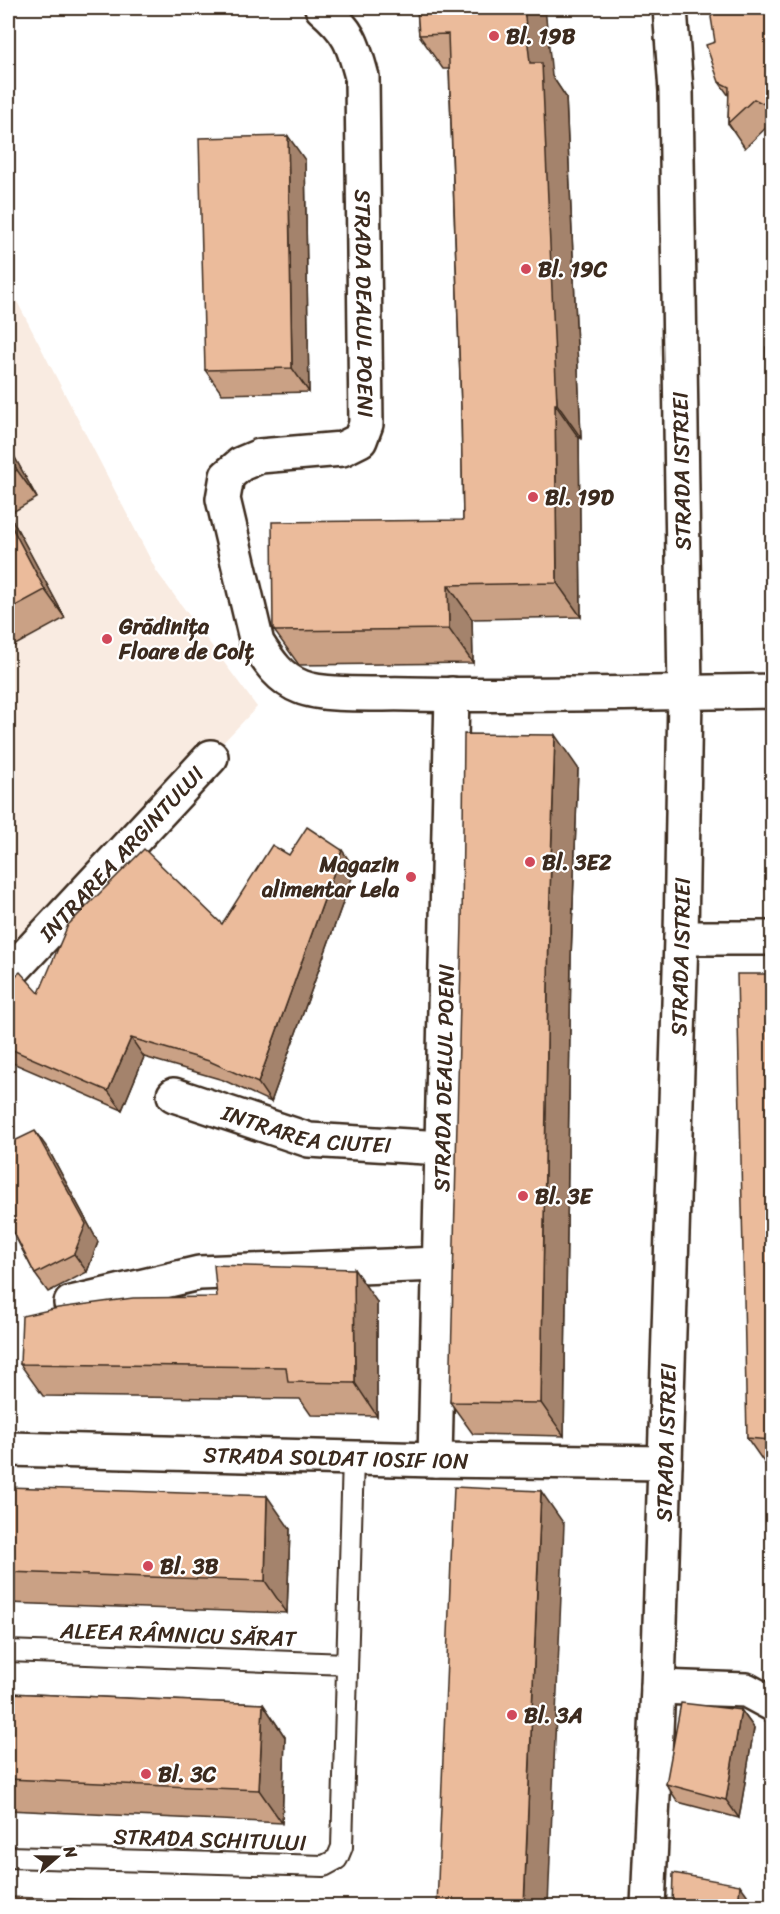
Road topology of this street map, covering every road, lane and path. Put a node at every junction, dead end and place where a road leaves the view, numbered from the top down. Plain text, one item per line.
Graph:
1 (322, 8) edge
2 (670, 8) edge
3 (772, 691) edge
4 (685, 692) junction
5 (452, 694) junction
6 (211, 757) dead end
7 (681, 938) junction
8 (772, 938) edge
9 (8, 975) edge
10 (174, 1095) dead end
11 (442, 1148) junction
12 (439, 1264) junction
13 (71, 1304) edge
14 (8, 1449) edge
15 (353, 1458) junction
16 (435, 1460) junction
17 (665, 1462) junction
18 (8, 1651) edge
19 (347, 1664) junction
20 (658, 1687) junction
21 (772, 1704) edge
22 (8, 1857) edge
23 (648, 1906) edge

1 - 5 street, STRADA DEALUL POENI
2 - 4 street, STRADA ISTRIEI
3 - 4 street, STRADA DEALUL POENI
4 - 5 street, STRADA DEALUL POENI
4 - 7 street, STRADA ISTRIEI
5 - 11 street, STRADA DEALUL POENI
6 - 9 street, INTRAREA ARGINTULUI
7 - 8 street
7 - 17 street, STRADA ISTRIEI
10 - 11 street, INTRAREA CIUTEI
11 - 12 street, STRADA DEALUL POENI
12 - 13 street
12 - 16 street, STRADA DEALUL POENI
14 - 15 street, STRADA SOLDAT IOSIF ION
15 - 16 street, STRADA SOLDAT IOSIF ION
15 - 19 lane
16 - 17 street, STRADA SOLDAT IOSIF ION
17 - 20 street, STRADA ISTRIEI
18 - 19 lane, ALEEA RÂMNICU SĂRAT
19 - 22 lane, STRADA SCHITULUI
20 - 21 street
20 - 23 street, STRADA ISTRIEI

